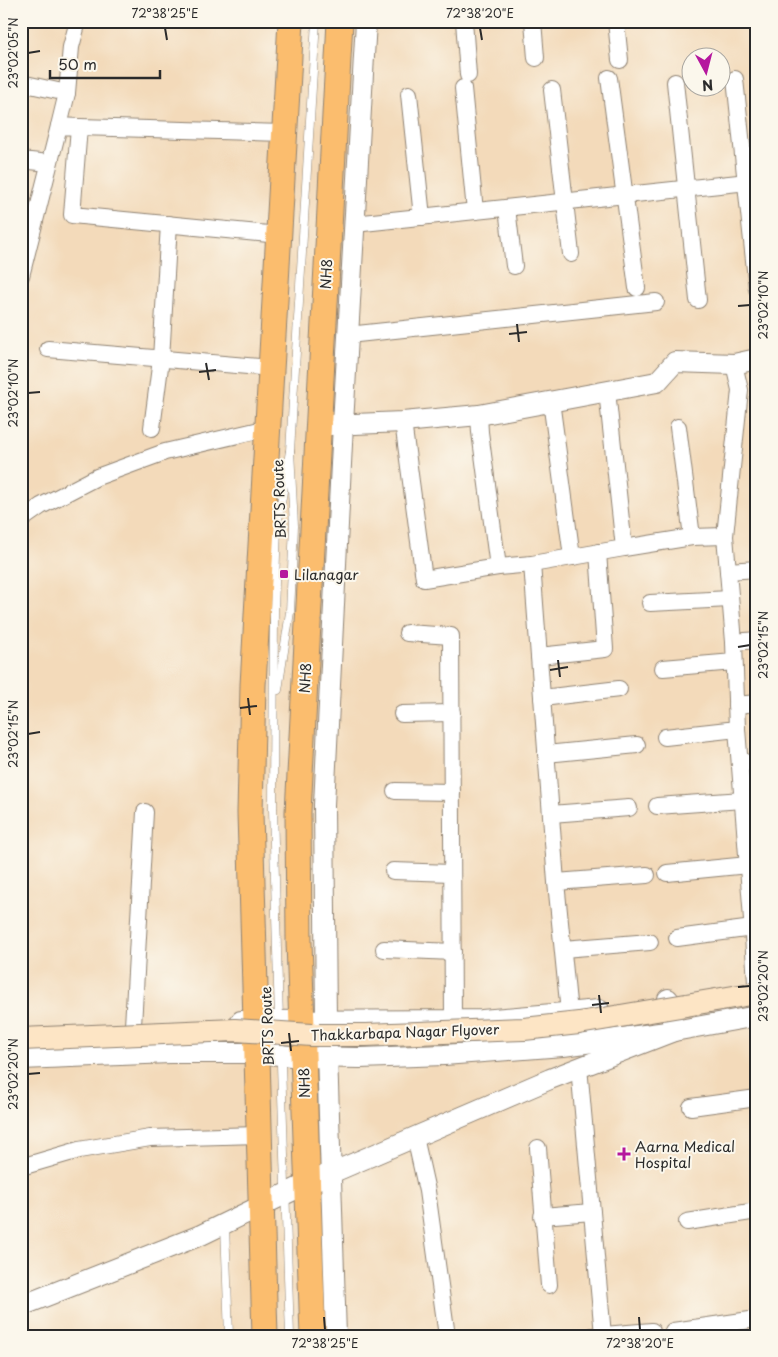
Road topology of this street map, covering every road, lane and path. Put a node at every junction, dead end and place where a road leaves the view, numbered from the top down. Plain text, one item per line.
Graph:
1 (78, 21) edge
2 (291, 21) edge
3 (316, 21) edge
4 (340, 21) edge
5 (366, 21) edge
6 (464, 21) edge
7 (533, 21) edge
8 (616, 21) edge
9 (536, 58) dead end
10 (620, 60) dead end
11 (609, 78) dead end
12 (734, 80) dead end
13 (675, 82) dead end
14 (21, 83) edge
15 (552, 90) dead end
16 (67, 93) junction
17 (409, 94) dead end
18 (59, 126) junction
19 (79, 127) junction
20 (285, 133) junction
21 (21, 160) edge
22 (49, 163) junction
23 (751, 181) edge
24 (685, 188) junction
25 (625, 195) junction
26 (565, 202) junction
27 (508, 208) junction
28 (476, 211) junction
29 (422, 217) junction
30 (169, 224) junction
31 (354, 224) junction
32 (279, 235) junction
33 (571, 254) dead end
34 (514, 266) dead end
35 (21, 276) edge
36 (637, 288) dead end
37 (757, 289) edge
38 (698, 300) dead end
39 (656, 302) dead end
40 (348, 335) junction
41 (48, 349) dead end
42 (160, 359) junction
43 (757, 359) edge
44 (734, 364) junction
45 (271, 368) junction
46 (607, 391) junction
47 (552, 401) junction
48 (479, 415) junction
49 (403, 422) junction
50 (343, 424) junction
51 (318, 425) junction
52 (678, 427) dead end
53 (152, 428) dead end
54 (268, 428) junction
55 (290, 451) junction
56 (21, 520) edge
57 (725, 536) junction
58 (692, 537) junction
59 (624, 548) junction
60 (598, 552) junction
61 (572, 557) junction
62 (532, 564) junction
63 (498, 567) junction
64 (757, 569) edge
65 (728, 571) junction
66 (730, 599) junction
67 (650, 603) dead end
68 (407, 633) dead end
69 (757, 640) edge
70 (734, 642) junction
71 (539, 656) junction
72 (734, 662) junction
73 (663, 668) dead end
74 (620, 689) dead end
75 (542, 698) junction
76 (757, 703) edge
77 (736, 705) junction
78 (452, 713) junction
79 (274, 714) junction
80 (402, 714) dead end
81 (737, 728) junction
82 (665, 737) dead end
83 (636, 745) dead end
84 (546, 754) junction
85 (749, 763) edge
86 (395, 791) dead end
87 (452, 792) junction
88 (743, 800) junction
89 (657, 806) dead end
90 (629, 808) dead end
91 (145, 812) dead end
92 (551, 814) junction
93 (751, 827) edge
94 (748, 865) junction
95 (393, 871) dead end
96 (452, 873) junction
97 (667, 873) dead end
98 (647, 875) dead end
99 (556, 882) junction
100 (754, 905) edge
101 (753, 928) junction
102 (677, 938) dead end
103 (650, 942) dead end
104 (384, 949) dead end
105 (563, 949) junction
106 (452, 952) junction
107 (756, 983) edge
108 (757, 993) edge
109 (668, 999) junction
110 (757, 1003) edge
111 (569, 1013) junction
112 (757, 1016) edge
113 (291, 1020) junction
114 (453, 1020) junction
115 (133, 1026) junction
116 (21, 1030) edge
117 (674, 1031) junction
118 (21, 1039) edge
119 (21, 1049) edge
120 (292, 1056) junction
121 (21, 1059) edge
122 (579, 1067) junction
123 (757, 1098) edge
124 (691, 1107) dead end
125 (259, 1135) junction
126 (415, 1137) junction
127 (538, 1148) dead end
128 (21, 1167) edge
129 (319, 1178) junction
130 (285, 1195) junction
131 (261, 1207) junction
132 (757, 1211) edge
133 (592, 1212) junction
134 (542, 1216) junction
135 (687, 1222) dead end
136 (225, 1224) junction
137 (549, 1285) dead end
138 (21, 1306) edge
139 (757, 1319) edge
140 (652, 1331) dead end
141 (673, 1331) dead end
142 (597, 1335) edge
143 (230, 1336) edge
144 (265, 1336) edge
145 (290, 1336) edge
146 (314, 1336) edge
147 (336, 1336) edge
148 (447, 1336) edge

1 - 16 street
2 - 20 main road, NH8
3 - 55 lane
4 - 51 main road, NH8
5 - 31 street
6 - 28 street
7 - 9 street
8 - 10 street
11 - 25 street
12 - 23 street
13 - 24 street
14 - 16 street
15 - 26 street
16 - 18 street
17 - 29 street
18 - 19 street
18 - 22 street
19 - 20 street
19 - 30 street
20 - 32 main road, NH8
21 - 22 street
22 - 35 street
23 - 24 street
23 - 37 street
24 - 25 street
24 - 38 street
25 - 26 street
25 - 36 street
26 - 27 street
26 - 33 street
27 - 28 street
27 - 34 street
28 - 29 street
29 - 31 street
30 - 32 street
30 - 42 street
31 - 40 street
32 - 45 main road, NH8
39 - 40 street
40 - 50 street
41 - 42 street
42 - 45 street
42 - 53 street
43 - 44 street
44 - 46 street
44 - 57 street
45 - 54 main road, NH8
46 - 47 street
46 - 59 street
47 - 48 street
47 - 61 street
48 - 49 street
48 - 63 street
49 - 50 street
49 - 63 street
50 - 51 street
50 - 113 street
51 - 113 main road, NH8
52 - 58 street
54 - 56 street
54 - 113 main road, NH8
55 - 79 lane, BRTS Route
55 - 79 lane, BRTS Route
57 - 58 street
57 - 65 street
58 - 59 street
59 - 60 street
60 - 61 street
60 - 71 street
61 - 62 street
62 - 63 street
62 - 71 street
64 - 65 street
65 - 66 street
66 - 67 street
66 - 70 street
68 - 78 street
69 - 70 street
70 - 72 street
71 - 75 street
72 - 73 street
72 - 77 street
74 - 75 street
75 - 84 street
76 - 77 street
77 - 81 street
78 - 80 street
78 - 87 street
79 - 113 lane, BRTS Route
81 - 82 street
81 - 85 street
83 - 84 street
84 - 92 street
85 - 88 street
86 - 87 street
87 - 96 street
88 - 89 street
88 - 93 street
90 - 92 street
91 - 115 street
92 - 99 street
93 - 94 street
94 - 97 street
94 - 100 street
95 - 96 street
96 - 106 street
98 - 99 street
99 - 105 street
100 - 101 street
101 - 102 street
101 - 107 street
103 - 105 street
104 - 106 street
105 - 111 street
106 - 114 street
107 - 109 street
108 - 118 main road, Thakkarbapa Nagar Flyover, bridge
109 - 111 street
109 - 117 street
110 - 119 main road, Thakkarbapa Nagar Flyover
111 - 114 street
112 - 117 street
113 - 114 street
113 - 115 street
113 - 120 main road, NH8
113 - 120 main road, NH8
115 - 116 street
117 - 120 street
117 - 122 street
120 - 121 street
120 - 125 main road, NH8
120 - 129 main road, NH8
120 - 130 lane, BRTS Route
122 - 126 street
122 - 133 street
123 - 124 street
125 - 128 street
125 - 131 main road, NH8
126 - 129 street
126 - 148 street
127 - 134 street
129 - 130 street
129 - 146 main road, NH8
129 - 147 street
130 - 131 street
130 - 145 lane, BRTS Route
131 - 136 street
131 - 144 main road, NH8
132 - 135 street
133 - 134 street
133 - 142 street
134 - 137 street
136 - 138 street
136 - 143 lane
139 - 141 street
140 - 142 street

